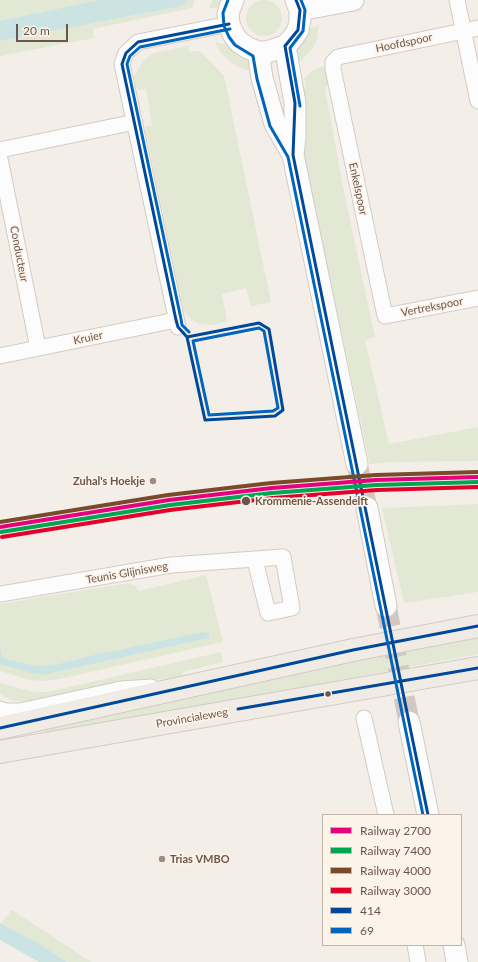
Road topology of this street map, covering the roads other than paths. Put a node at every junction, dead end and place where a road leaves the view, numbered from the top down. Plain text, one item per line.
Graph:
1 (233, 0) edge
2 (353, 0) edge
3 (457, 0) edge
4 (298, 5) edge
5 (229, 24) junction
6 (471, 30) edge
7 (285, 46) junction
8 (258, 52) junction
9 (334, 62) joint
10 (478, 101) edge
11 (135, 122) junction
12 (0, 150) edge
13 (293, 155) junction
14 (0, 159) edge
15 (478, 298) edge
16 (385, 316) joint
17 (38, 348) junction
18 (0, 356) edge
19 (357, 464) tunnel mouth
20 (367, 508) tunnel mouth
21 (255, 560) dead end
22 (0, 594) edge
23 (386, 606) tunnel mouth
24 (478, 626) edge
25 (478, 668) edge
26 (176, 690) junction
27 (0, 709) edge
28 (364, 718) dead end
29 (409, 722) tunnel mouth
30 (0, 728) edge
31 (0, 752) edge
32 (386, 814) edge
33 (428, 814) edge
34 (415, 946) edge
35 (454, 946) edge
36 (418, 962) edge
37 (457, 962) edge

1 - 5 street
2 - 4 street
3 - 6 street
4 - 7 street
5 - 8 street
5 - 11 street
6 - 9 street, Hoofdspoor
6 - 10 street
7 - 8 street
7 - 13 street
8 - 13 street
9 - 16 street, Enkelspoor
11 - 12 street
11 - 17 street, Kruier
13 - 19 street
14 - 17 street, Conducteur
15 - 16 street, Vertrekspoor
17 - 18 street, Kruier
20 - 23 street
21 - 22 street, Teunis Glijnisweg
24 - 26 main road
25 - 31 main road, Provincialeweg
26 - 27 street
26 - 30 main road
28 - 32 street
29 - 33 street
34 - 36 street
35 - 37 street

